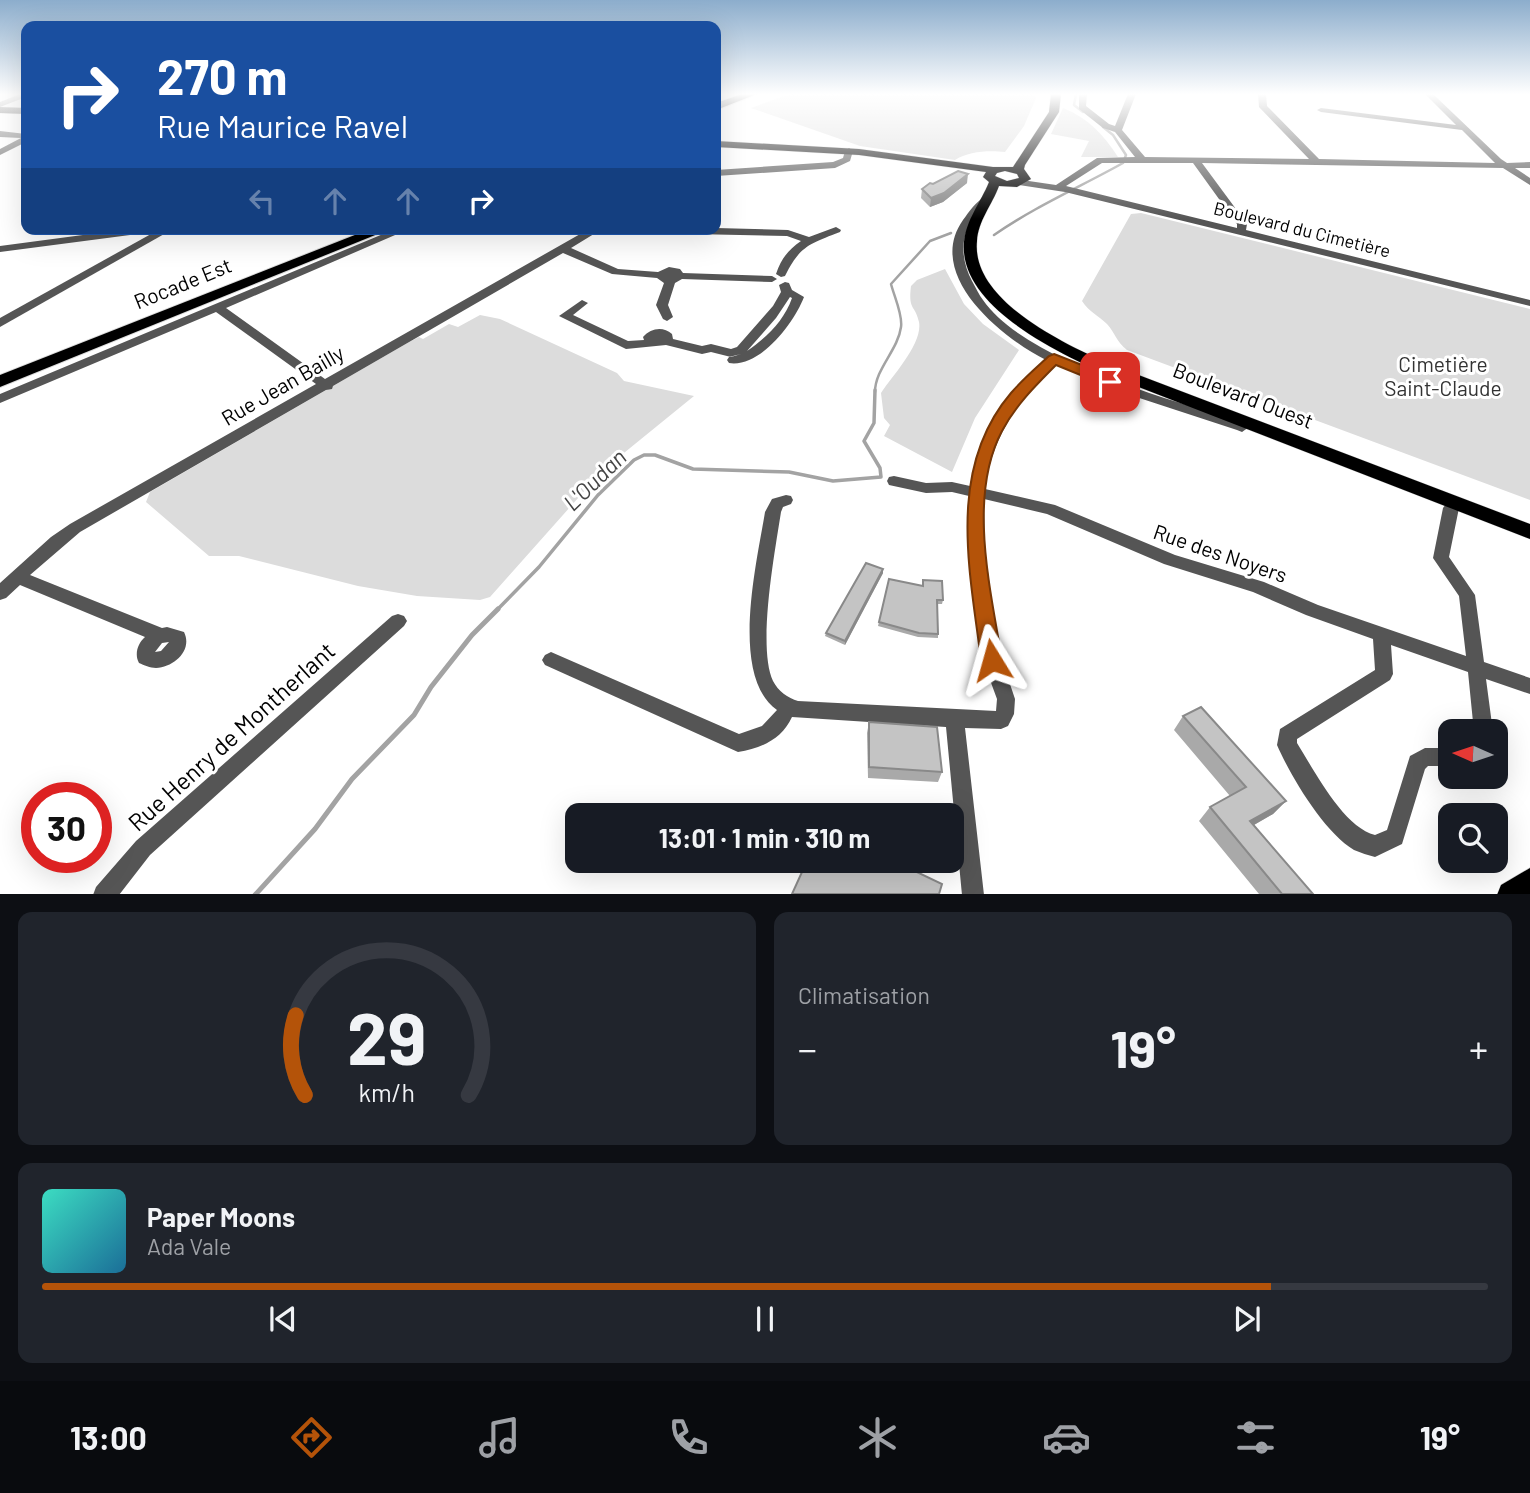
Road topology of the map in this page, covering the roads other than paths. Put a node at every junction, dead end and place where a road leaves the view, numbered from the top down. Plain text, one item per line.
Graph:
1 (1034, 136) edge
2 (1038, 136) edge
3 (1122, 136) edge
4 (1291, 136) edge
5 (1472, 136) edge
6 (21, 140) edge
7 (721, 144) edge
8 (849, 151) junction
9 (0, 152) edge
10 (1138, 160) junction
11 (1197, 162) junction
12 (1317, 162) junction
13 (1504, 165) junction
14 (1530, 165) edge
15 (721, 173) edge
16 (992, 175) junction
17 (1016, 177) junction
18 (1530, 182) edge
19 (1066, 190) junction
20 (993, 199) junction
21 (836, 230) dead end
22 (721, 232) edge
23 (1241, 233) junction
24 (94, 235) edge
25 (110, 235) edge
26 (157, 235) edge
27 (353, 235) edge
28 (368, 235) edge
29 (390, 235) edge
30 (587, 235) edge
31 (89, 238) junction
32 (810, 240) junction
33 (14, 247) junction
34 (0, 249) edge
35 (563, 249) junction
36 (0, 255) edge
37 (670, 277) junction
38 (781, 283) junction
39 (582, 303) dead end
40 (1530, 303) edge
41 (218, 308) junction
42 (0, 323) edge
43 (666, 329) junction
44 (1054, 359) junction
45 (0, 375) edge
46 (0, 381) edge
47 (327, 386) junction
48 (0, 399) edge
49 (894, 481) dead end
50 (976, 493) junction
51 (786, 500) dead end
52 (1451, 508) junction
53 (1499, 519) junction
54 (1530, 521) edge
55 (1530, 532) edge
56 (18, 577) junction
57 (0, 593) edge
58 (398, 621) dead end
59 (1382, 635) junction
60 (162, 636) dead end
61 (551, 660) dead end
62 (1475, 668) junction
63 (1530, 686) edge
64 (787, 707) junction
65 (955, 719) junction
66 (1483, 719) edge
67 (1438, 757) edge
68 (1530, 882) edge
69 (104, 894) edge
70 (973, 894) edge
71 (1511, 894) edge

1 - 17 main road
2 - 17 main road
3 - 10 street
4 - 12 street
5 - 13 street
6 - 9 street
7 - 8 main road
8 - 15 street
8 - 16 main road
10 - 11 street
10 - 19 street
11 - 12 street
11 - 23 street
12 - 13 street
13 - 14 street
13 - 18 street
16 - 17 main road
16 - 20 main road, Boulevard Ouest
17 - 19 street, Boulevard du Cimetière
17 - 20 main road, Boulevard Ouest
19 - 23 street, Boulevard du Cimetière
20 - 44 street
20 - 53 main road, Boulevard Ouest
20 - 54 main road, Boulevard Ouest
21 - 32 street
22 - 32 street
23 - 40 street, Boulevard du Cimetière
24 - 31 street
25 - 31 street
26 - 42 street
27 - 45 highway, Rocade Est
28 - 46 highway, Rocade Est
29 - 41 street
30 - 35 street, Rue Jean Bailly
31 - 33 street
32 - 38 street
33 - 34 street
33 - 36 street
35 - 37 street
35 - 47 street, Rue Jean Bailly
37 - 38 street
37 - 43 street
38 - 43 street
39 - 43 street
41 - 47 street
41 - 48 street
44 - 50 street
44 - 52 street
47 - 56 street, Rue Jean Bailly
49 - 50 street, Rue des Noyers
50 - 59 street, Rue des Noyers
50 - 65 street
51 - 64 street
52 - 53 street
52 - 62 street
53 - 55 main road, Boulevard Ouest
56 - 57 street, Rue Jean Bailly
56 - 60 street
58 - 69 street, Rue Henry de Montherlant
59 - 62 street, Rue des Noyers
59 - 67 street
61 - 64 street
62 - 63 street, Rue des Noyers
62 - 66 street
64 - 65 street
65 - 70 street
68 - 71 main road

